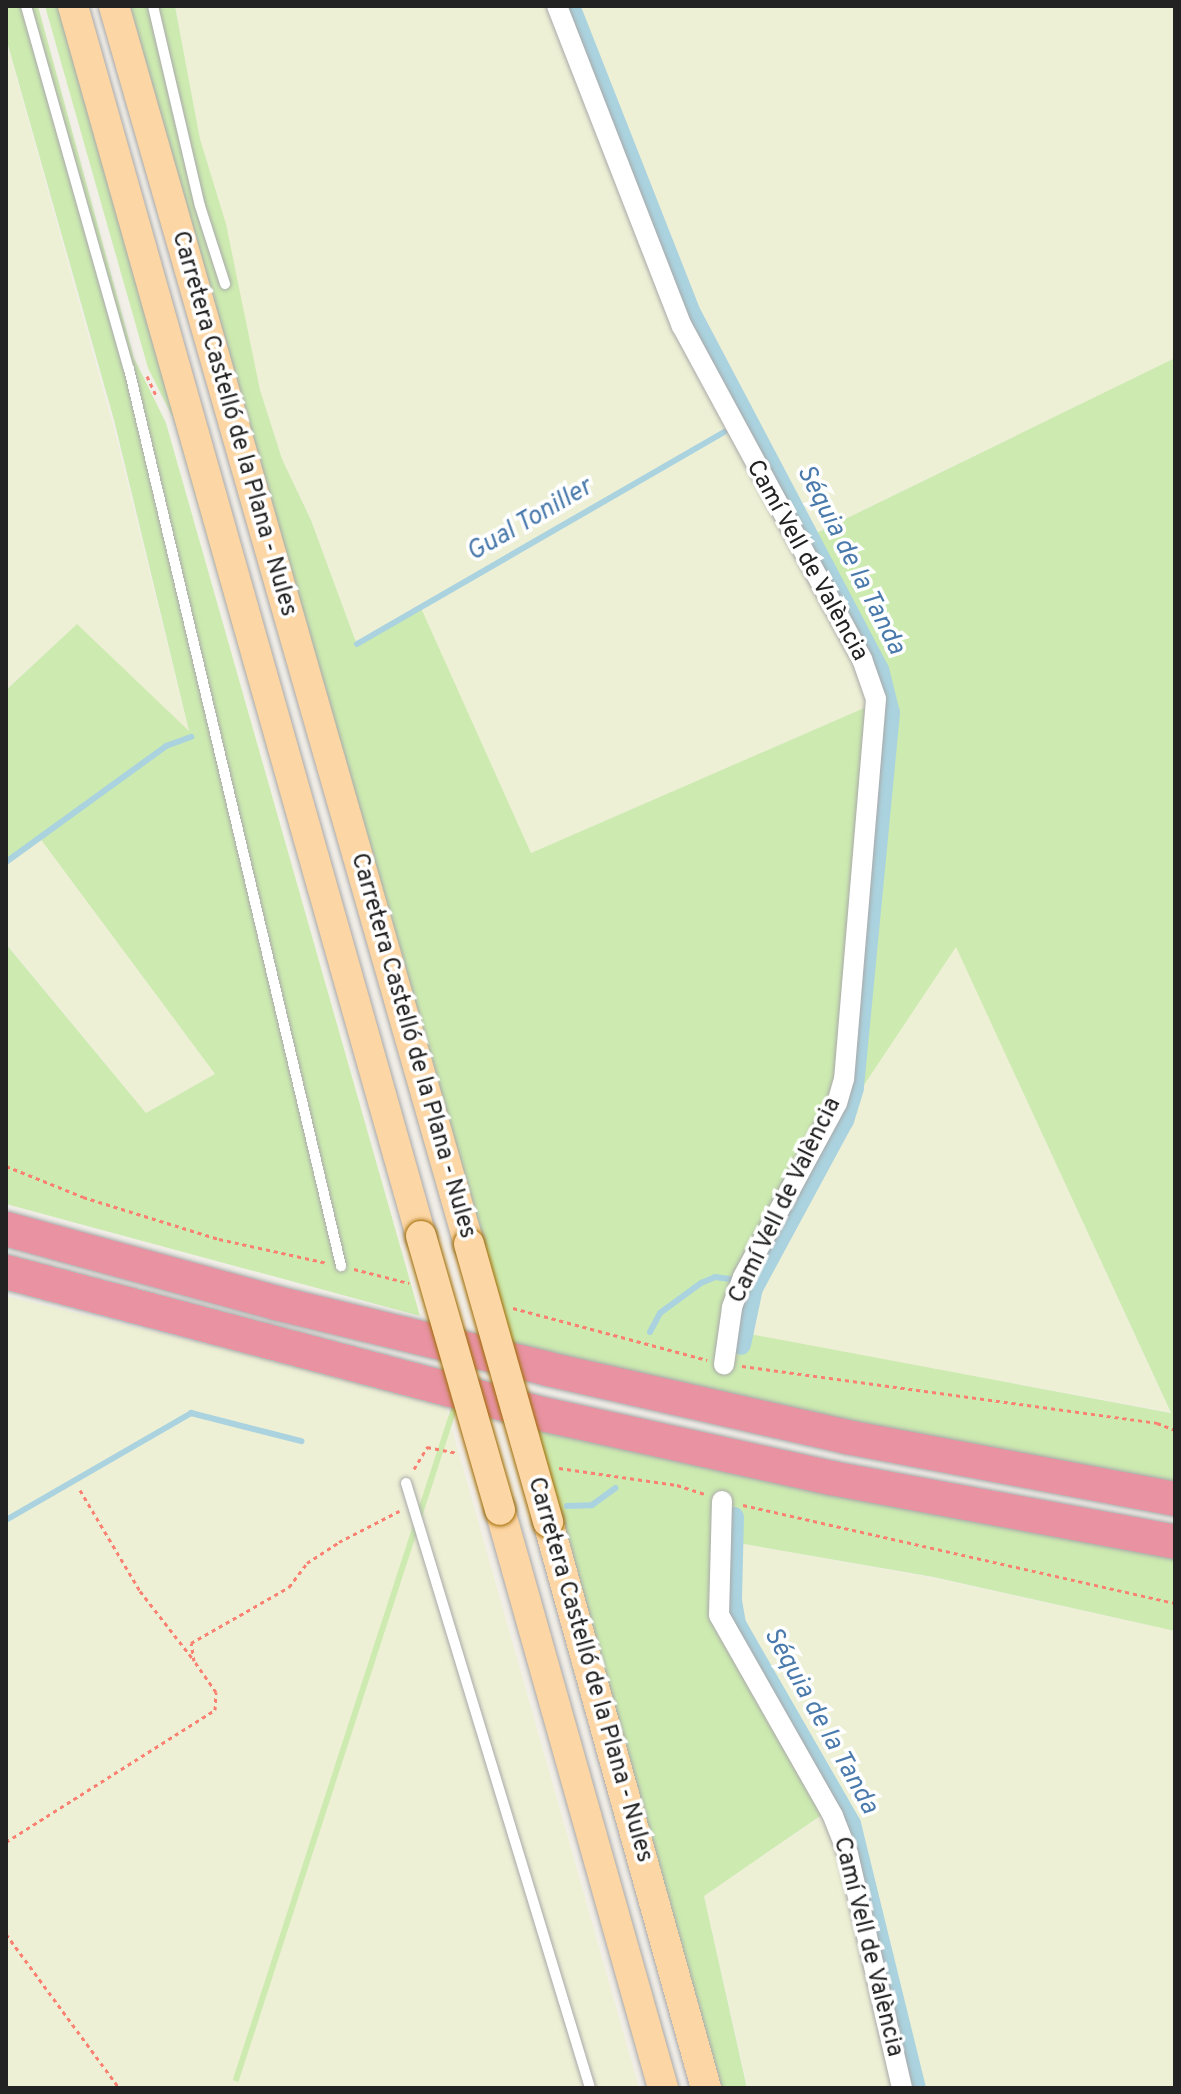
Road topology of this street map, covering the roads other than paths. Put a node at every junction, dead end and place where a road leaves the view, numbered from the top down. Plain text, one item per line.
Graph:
1 (26, 6) edge
2 (73, 6) edge
3 (114, 6) edge
4 (122, 6) edge
5 (153, 6) edge
6 (557, 6) edge
7 (158, 161) junction
8 (225, 284) dead end
9 (6, 1229) edge
10 (341, 1266) road end
11 (6, 1272) edge
12 (724, 1364) road end
13 (406, 1483) dead end
14 (1175, 1499) edge
15 (722, 1501) road end
16 (1175, 1542) edge
17 (590, 2088) edge
18 (663, 2088) edge
19 (706, 2088) edge
20 (902, 2088) edge

1 - 10 lane
2 - 18 main road, Carretera Castelló de la Plana - Nules, bridge
3 - 7 main road, Carretera Castelló de la Plana - Nules
4 - 7 main road
5 - 8 lane
6 - 12 street, Camí Vell de València
7 - 19 main road, Carretera Castelló de la Plana - Nules, bridge
9 - 14 highway
11 - 16 highway
13 - 17 lane
15 - 20 street, Camí Vell de València

